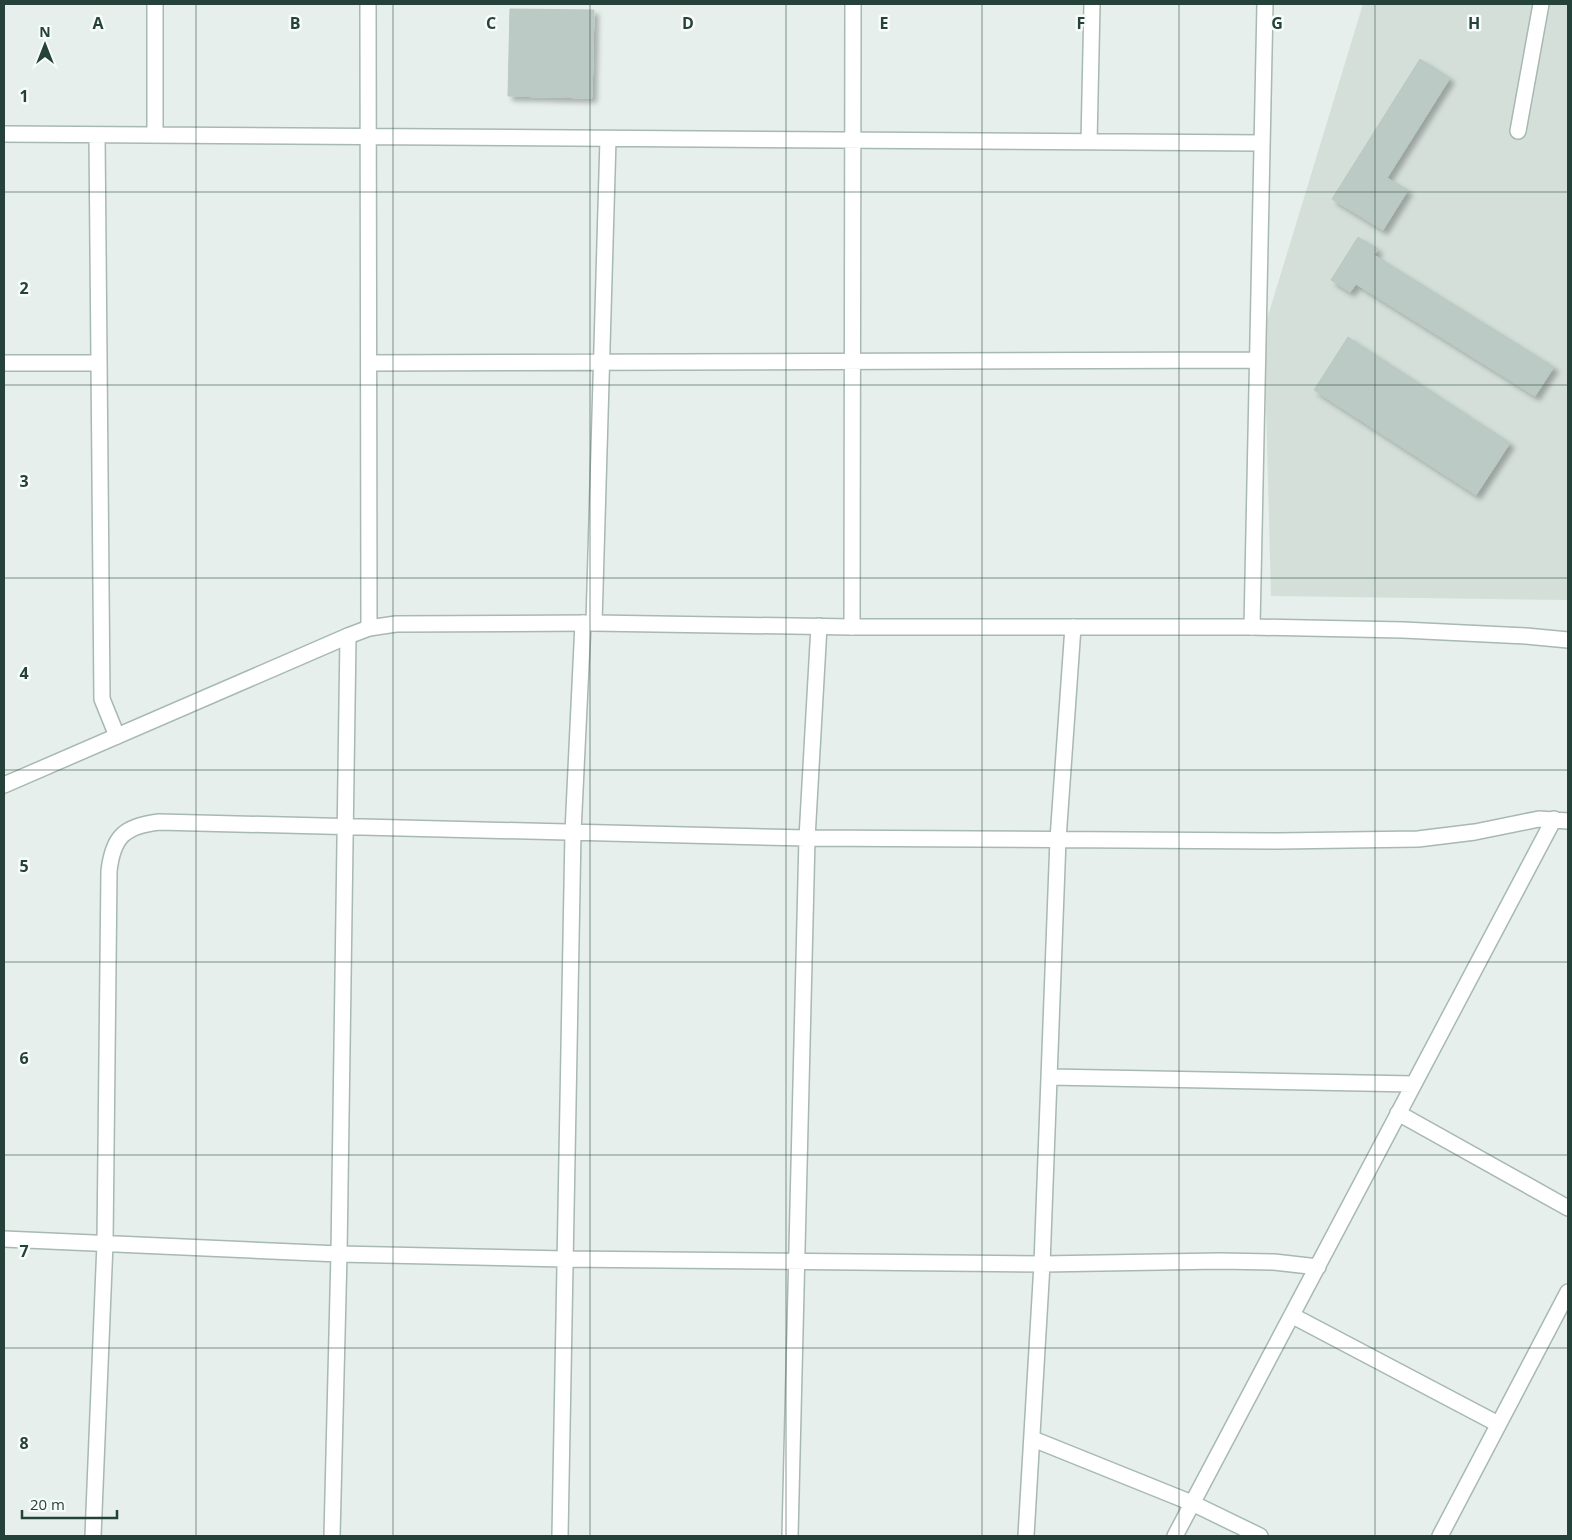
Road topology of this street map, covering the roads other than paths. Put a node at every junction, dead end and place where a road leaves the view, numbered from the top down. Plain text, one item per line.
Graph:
1 (155, 4) edge
2 (368, 4) edge
3 (853, 4) edge
4 (1092, 4) edge
5 (1265, 4) edge
6 (1541, 4) edge
7 (1518, 131) dead end
8 (4, 134) edge
9 (97, 135) junction
10 (155, 135) junction
11 (368, 137) junction
12 (608, 139) junction
13 (853, 140) junction
14 (1089, 142) junction
15 (1262, 143) junction
16 (1257, 360) junction
17 (852, 361) junction
18 (602, 362) junction
19 (4, 363) edge
20 (99, 363) junction
21 (369, 363) junction
22 (588, 623) junction
23 (819, 626) junction
24 (852, 627) junction
25 (1073, 627) junction
26 (369, 628) junction
27 (1252, 628) junction
28 (348, 636) junction
29 (1568, 640) edge
30 (117, 736) junction
31 (4, 785) edge
32 (1564, 820) edge
33 (344, 827) junction
34 (573, 832) junction
35 (807, 838) junction
36 (1058, 840) junction
37 (1050, 1077) junction
38 (1414, 1084) junction
39 (1398, 1113) junction
40 (1568, 1208) edge
41 (4, 1239) edge
42 (105, 1243) junction
43 (339, 1254) junction
44 (565, 1259) junction
45 (797, 1261) junction
46 (1042, 1264) junction
47 (1318, 1267) junction
48 (1568, 1292) edge
49 (1293, 1316) junction
50 (1498, 1424) junction
51 (1032, 1439) junction
52 (1192, 1503) junction
53 (93, 1536) edge
54 (332, 1536) edge
55 (560, 1536) edge
56 (790, 1536) edge
57 (1026, 1536) edge
58 (1175, 1536) edge
59 (1260, 1536) edge
60 (1440, 1536) edge

1 - 10 street
2 - 11 street
3 - 13 street
4 - 14 street
5 - 15 street
6 - 7 street
8 - 9 street
9 - 10 street
9 - 20 street
10 - 11 street
11 - 12 street
11 - 21 street
12 - 13 street
12 - 18 street
13 - 14 street
13 - 17 street
14 - 15 street
15 - 16 street
16 - 17 street
16 - 27 street
17 - 18 street
17 - 24 street
18 - 21 street
18 - 22 street
19 - 20 street
20 - 30 street
21 - 26 street
22 - 23 street
22 - 26 street
22 - 34 street
23 - 24 street
23 - 35 street
24 - 25 street
25 - 27 street
25 - 36 street
26 - 28 street
27 - 29 street
28 - 30 street
28 - 33 street
30 - 31 street
32 - 36 street
32 - 38 street
33 - 34 street
33 - 42 street
33 - 43 street
34 - 35 street
34 - 44 street
35 - 36 street
35 - 45 street
36 - 37 street
37 - 38 street
37 - 46 street
38 - 39 street
39 - 40 street
39 - 47 street
41 - 42 street
42 - 43 street
42 - 53 street
43 - 44 street
43 - 54 street
44 - 45 street
44 - 55 street
45 - 46 street
45 - 56 street
46 - 47 street
46 - 51 street
47 - 49 street
48 - 50 street
49 - 50 street
49 - 52 street
50 - 60 street
51 - 52 street
51 - 57 street
52 - 58 street
52 - 59 street

